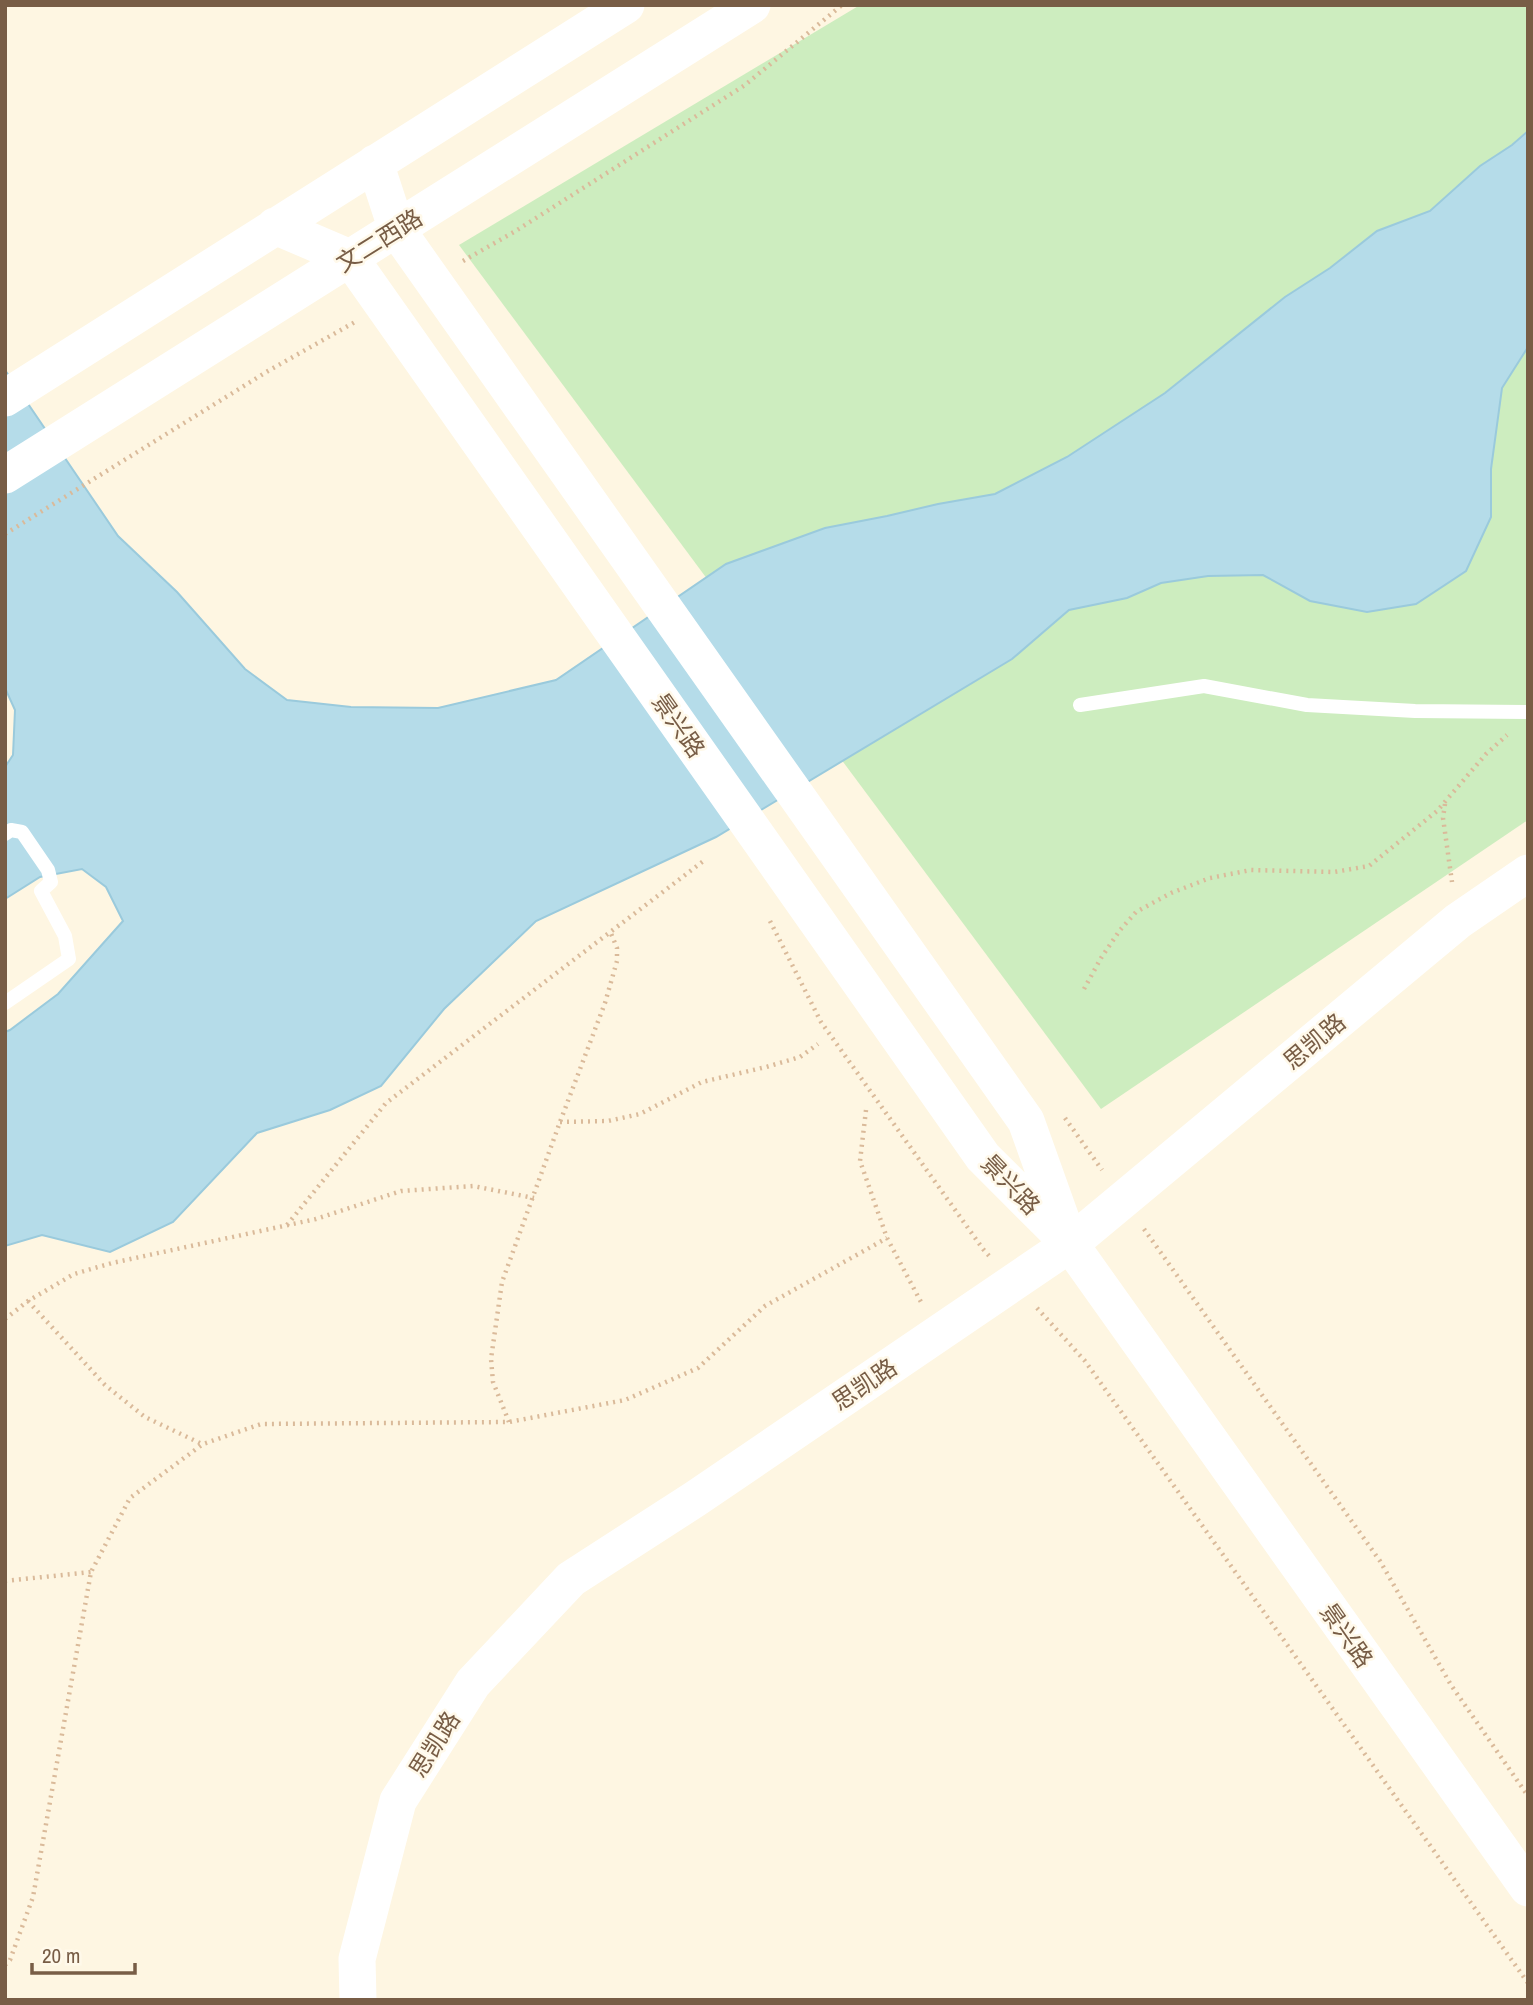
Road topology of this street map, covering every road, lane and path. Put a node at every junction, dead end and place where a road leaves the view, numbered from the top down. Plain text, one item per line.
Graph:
1 (626, 5) edge
2 (752, 5) edge
3 (842, 5) edge
4 (375, 163) junction
5 (275, 226) junction
6 (397, 230) junction
7 (350, 258) junction
8 (431, 278) junction
9 (384, 306) junction
10 (20, 389) edge
11 (5, 474) edge
12 (5, 534) edge
13 (1080, 705) dead end
14 (1528, 712) edge
15 (1511, 731) dead end
16 (1445, 801) junction
17 (5, 834) edge
18 (706, 859) dead end
19 (1528, 873) edge
20 (770, 920) dead end
21 (1458, 921) junction
22 (610, 931) junction
23 (1084, 989) dead end
24 (5, 1003) edge
25 (818, 1044) dead end
26 (866, 1110) dead end
27 (1060, 1111) dead end
28 (560, 1122) junction
29 (534, 1198) junction
30 (1123, 1200) junction
31 (287, 1225) junction
32 (887, 1238) junction
33 (1070, 1244) junction
34 (1014, 1282) junction
35 (28, 1301) junction
36 (5, 1319) edge
37 (938, 1334) junction
38 (509, 1422) junction
39 (203, 1444) junction
40 (91, 1572) junction
41 (5, 1581) edge
42 (1528, 1796) edge
43 (1528, 1888) edge
44 (5, 1965) edge
45 (1528, 1983) edge
46 (358, 2000) edge

1 - 4 street
2 - 6 street, 文二西路
3 - 8 path
4 - 5 street
4 - 6 street, 景兴路
5 - 7 street
5 - 10 street
6 - 7 street, 文二西路
6 - 8 street, 景兴路
7 - 9 street, 景兴路
7 - 11 street, 文二西路
8 - 33 street, 景兴路
9 - 12 path
9 - 33 street, 景兴路
13 - 14 lane
15 - 16 path
16 - 21 path
16 - 23 path
17 - 24 lane
18 - 22 path
19 - 21 street, 思凯路
20 - 34 path
21 - 30 street, 思凯路
22 - 28 path
22 - 31 path
25 - 28 path
26 - 32 path
27 - 30 path
28 - 29 path
29 - 31 path
29 - 38 path
30 - 33 street, 思凯路
30 - 42 path
31 - 35 path
32 - 37 path
32 - 38 path
33 - 34 street, 思凯路
33 - 43 street, 景兴路
34 - 37 street, 思凯路
34 - 45 path
35 - 36 path
35 - 39 path
37 - 46 street, 思凯路
38 - 39 path
39 - 40 path
40 - 41 path
40 - 44 path

